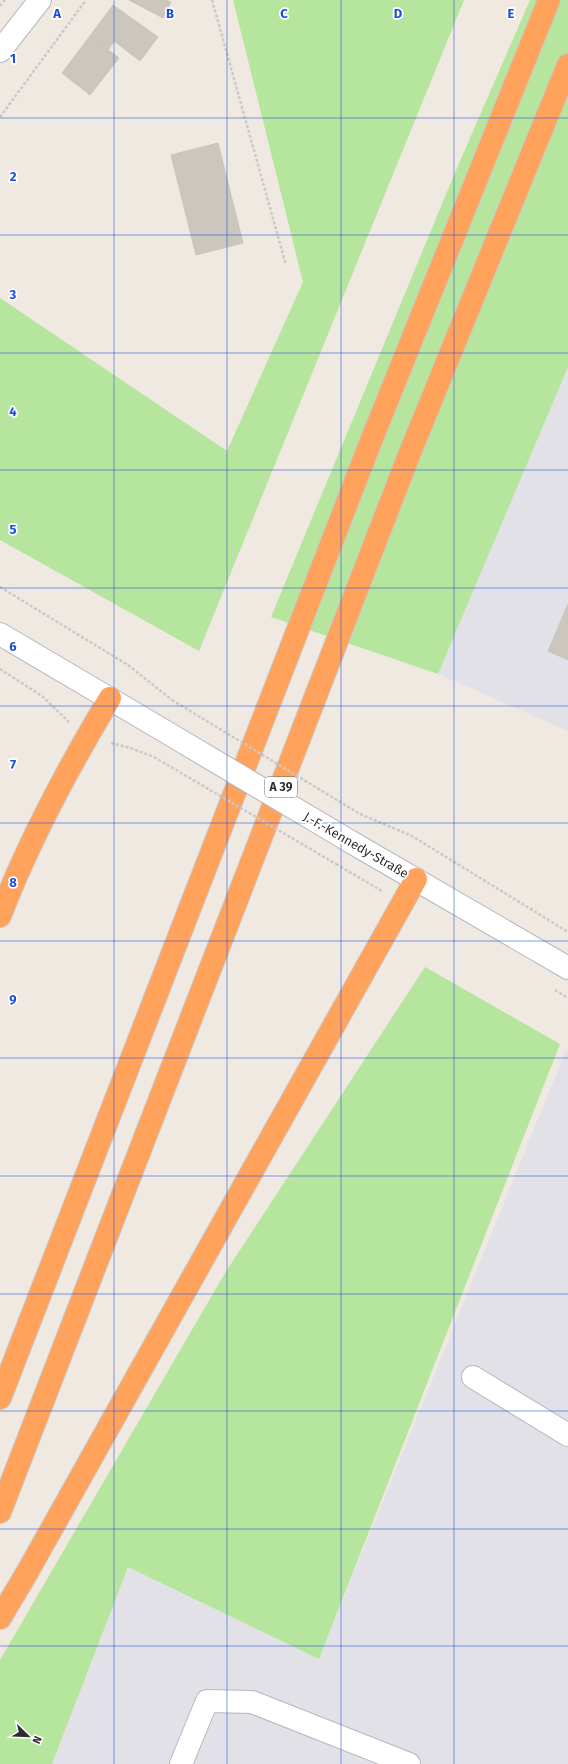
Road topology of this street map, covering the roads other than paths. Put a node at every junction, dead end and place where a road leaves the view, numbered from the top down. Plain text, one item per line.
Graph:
1 (40, 0) edge
2 (549, 0) edge
3 (0, 51) edge
4 (568, 65) edge
5 (0, 634) edge
6 (110, 698) junction
7 (416, 879) junction
8 (0, 916) edge
9 (568, 968) edge
10 (473, 1377) dead end
11 (0, 1398) edge
12 (568, 1435) edge
13 (0, 1512) edge
14 (0, 1618) edge
15 (181, 1764) edge
16 (409, 1764) edge

1 - 3 street
2 - 11 highway
4 - 13 highway, A 39
5 - 6 street, J.-F.-Kennedy-Straße
6 - 7 street, J.-F.-Kennedy-Straße, bridge
6 - 8 highway
7 - 9 street, J.-F.-Kennedy-Straße
7 - 14 highway
10 - 12 street
15 - 16 street

